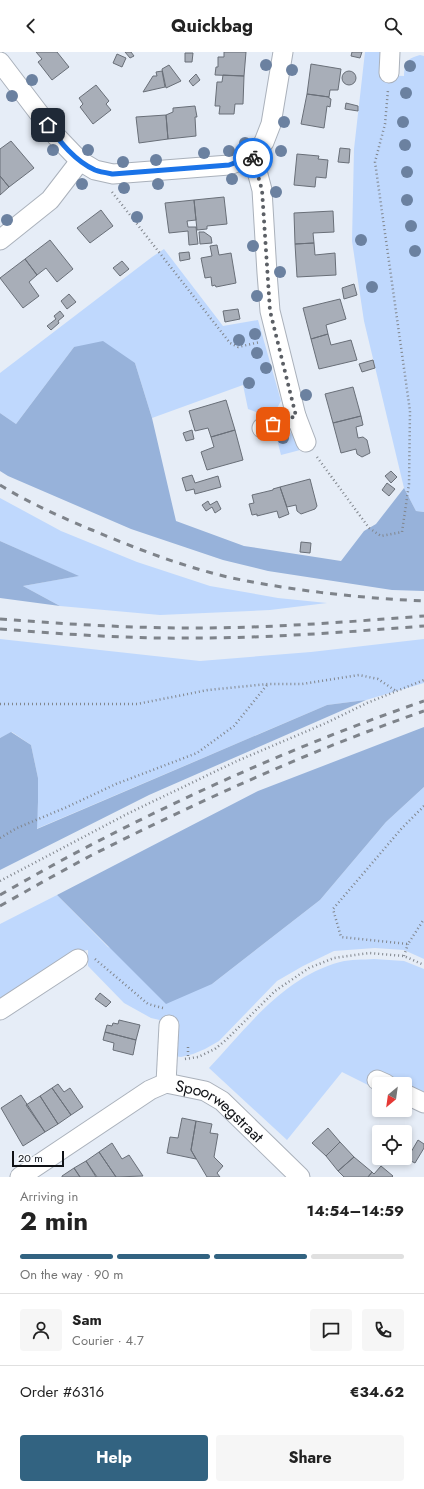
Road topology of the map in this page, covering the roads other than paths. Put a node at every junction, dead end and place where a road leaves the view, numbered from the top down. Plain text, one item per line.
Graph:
1 (283, 52) edge
2 (390, 52) edge
3 (0, 62) edge
4 (389, 73) road end
5 (253, 156) junction
6 (80, 161) junction
7 (0, 240) edge
8 (296, 416) junction
9 (262, 428) dead end
10 (306, 442) road end
11 (78, 959) road end
12 (0, 1010) edge
13 (169, 1017) road end
14 (166, 1084) junction
15 (412, 1097) edge
16 (424, 1103) edge
17 (20, 1177) edge
18 (300, 1177) edge

1 - 5 street
2 - 4 street
3 - 6 street
5 - 6 street
5 - 8 street
6 - 7 street
8 - 9 street
8 - 10 street
11 - 12 street
13 - 14 street, Spoorwegstraat
14 - 17 street, Spoorwegstraat
14 - 18 street, Spoorwegstraat
15 - 16 street

